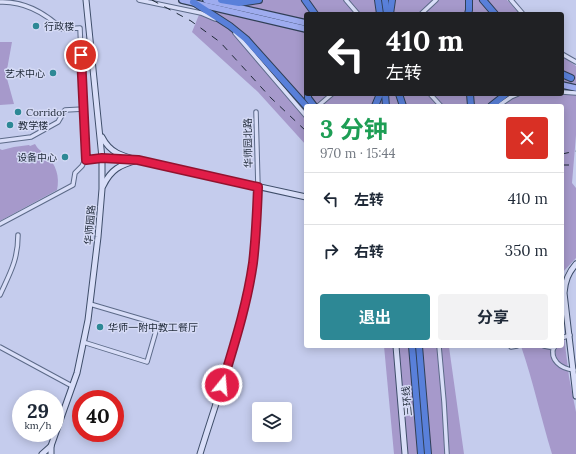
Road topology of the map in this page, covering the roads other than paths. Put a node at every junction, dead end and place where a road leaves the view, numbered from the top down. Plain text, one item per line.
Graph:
1 (86, 0) edge
2 (139, 0) edge
3 (182, 0) edge
4 (206, 0) edge
5 (221, 0) edge
6 (259, 0) edge
7 (305, 0) edge
8 (346, 0) edge
9 (378, 0) edge
10 (385, 0) edge
11 (392, 0) edge
12 (436, 0) edge
13 (469, 0) edge
14 (483, 0) edge
15 (511, 0) edge
16 (0, 2) edge
17 (193, 2) junction
18 (374, 2) edge
19 (314, 12) edge
20 (356, 12) edge
21 (376, 12) edge
22 (380, 12) edge
23 (388, 12) edge
24 (389, 12) edge
25 (423, 12) edge
26 (468, 12) edge
27 (493, 12) edge
28 (521, 12) edge
29 (304, 23) edge
30 (304, 29) edge
31 (564, 55) edge
32 (576, 62) edge
33 (564, 76) edge
34 (574, 79) edge
35 (564, 85) edge
36 (576, 88) edge
37 (564, 92) edge
38 (576, 93) edge
39 (330, 96) edge
40 (432, 96) edge
41 (504, 96) edge
42 (513, 96) edge
43 (304, 104) edge
44 (320, 104) edge
45 (439, 104) edge
46 (494, 104) edge
47 (501, 104) edge
48 (84, 109) junction
49 (256, 112) dead end
50 (304, 114) edge
51 (100, 135) junction
52 (0, 140) edge
53 (102, 158) junction
54 (86, 160) junction
55 (138, 160) junction
56 (258, 187) junction
57 (102, 189) junction
58 (304, 197) edge
59 (0, 224) edge
60 (18, 235) dead end
61 (576, 264) edge
62 (576, 268) edge
63 (0, 295) edge
64 (90, 304) junction
65 (570, 335) junction
66 (564, 337) edge
67 (84, 342) junction
68 (0, 346) edge
69 (396, 348) edge
70 (411, 348) edge
71 (419, 348) edge
72 (439, 348) edge
73 (554, 348) edge
74 (573, 370) junction
75 (576, 382) edge
76 (72, 386) junction
77 (576, 396) edge
78 (51, 446) junction
79 (42, 454) edge
80 (51, 454) edge
81 (200, 454) edge
82 (405, 454) edge
83 (421, 454) edge
84 (428, 454) edge
85 (447, 454) edge

1 - 51 main road, 华师园路
2 - 50 street
3 - 17 main road
4 - 29 main road
5 - 6 highway
7 - 19 highway
8 - 20 street
9 - 22 highway
10 - 23 highway
11 - 24 highway
12 - 25 street
13 - 26 highway
14 - 27 highway
15 - 28 street
16 - 48 street
17 - 30 main road
17 - 43 highway
18 - 21 highway
31 - 32 street
33 - 34 highway
35 - 36 main road
37 - 38 street
39 - 44 street
40 - 45 street
41 - 46 highway
42 - 47 street
48 - 52 street
48 - 54 street
49 - 56 street, 华师园北路
51 - 53 main road, 华师园路
51 - 55 main road
53 - 54 street
53 - 55 street
53 - 57 main road, 华师园路
54 - 59 street
55 - 56 main road
55 - 57 main road
56 - 58 main road
56 - 81 main road, 华师园北路
57 - 64 main road, 华师园路
60 - 63 street
61 - 65 main road
62 - 65 main road
64 - 67 main road, 华师园路
64 - 67 street
65 - 66 street
65 - 74 main road
67 - 76 main road, 华师园路
68 - 76 street
69 - 82 main road
70 - 83 highway, 三环线
71 - 84 highway, 三环线
72 - 85 street
73 - 74 street
74 - 75 main road
74 - 77 main road
76 - 78 main road, 华师园路
78 - 79 main road
78 - 80 main road

